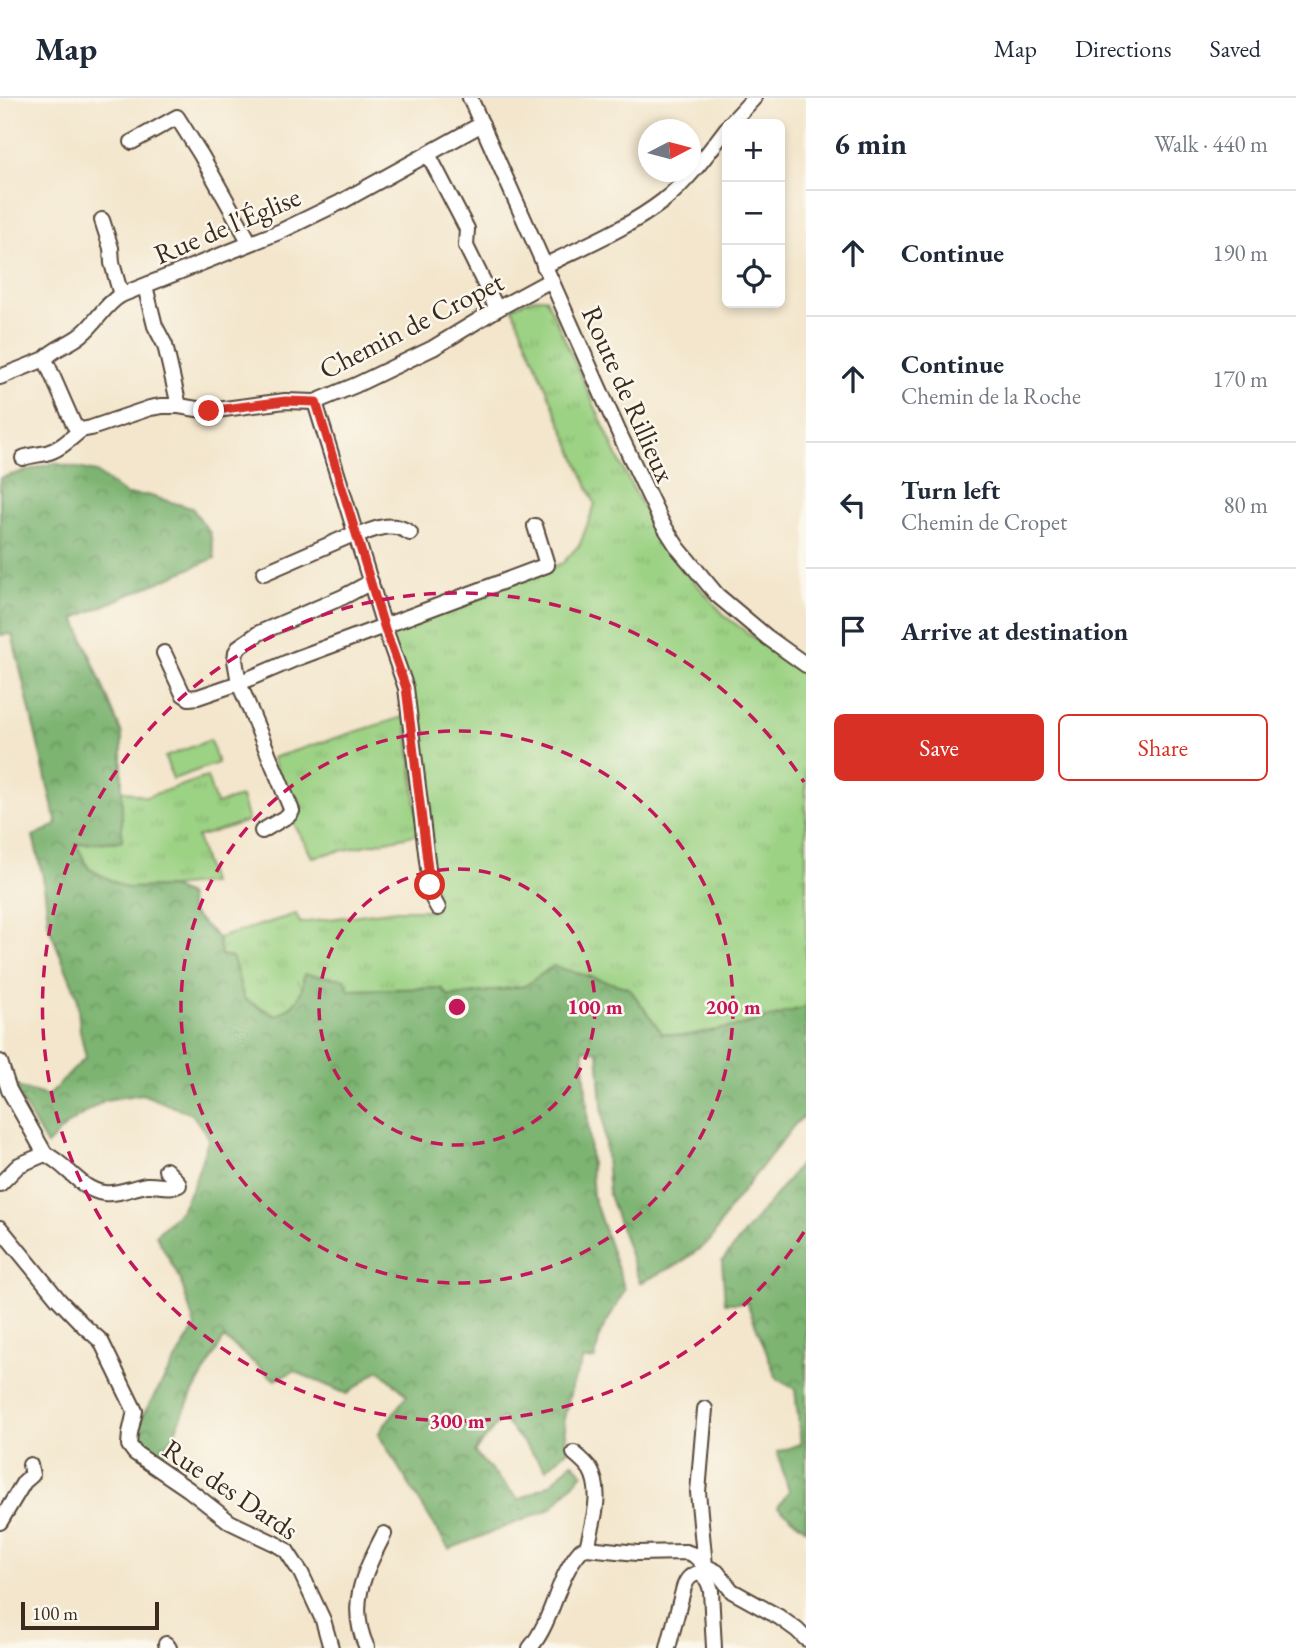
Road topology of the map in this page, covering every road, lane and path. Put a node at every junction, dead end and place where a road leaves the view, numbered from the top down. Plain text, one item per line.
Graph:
1 (470, 98) edge
2 (754, 98) edge
3 (735, 119) edge
4 (482, 124) junction
5 (722, 134) edge
6 (132, 142) dead end
7 (428, 154) junction
8 (102, 220) dead end
9 (250, 243) junction
10 (544, 265) junction
11 (551, 280) junction
12 (145, 286) junction
13 (121, 295) junction
14 (497, 309) junction
15 (45, 359) junction
16 (0, 377) edge
17 (316, 402) junction
18 (179, 406) junction
19 (81, 429) junction
20 (23, 458) dead end
21 (535, 526) dead end
22 (411, 533) dead end
23 (356, 534) junction
24 (264, 573) dead end
25 (371, 582) junction
26 (384, 626) junction
27 (163, 653) dead end
28 (806, 665) edge
29 (239, 683) junction
30 (262, 831) dead end
31 (438, 908) dead end
32 (0, 1062) edge
33 (45, 1154) junction
34 (166, 1170) dead end
35 (0, 1184) edge
36 (0, 1228) edge
37 (705, 1409) dead end
38 (575, 1453) dead end
39 (30, 1465) dead end
40 (0, 1522) edge
41 (384, 1534) dead end
42 (587, 1548) junction
43 (705, 1571) junction
44 (806, 1639) edge
45 (331, 1648) edge
46 (367, 1648) edge
47 (530, 1648) edge
48 (668, 1648) edge
49 (714, 1648) edge

1 - 4 street, Route de Rillieux
2 - 3 street
4 - 7 street, Rue de l'Église
4 - 10 street, Route de Rillieux
5 - 10 street
6 - 9 street
7 - 9 street, Rue de l'Église
7 - 14 street
8 - 13 street
9 - 12 street, Rue de l'Église
10 - 11 street, Route de Rillieux
11 - 14 street, Chemin de Cropet
11 - 28 street, Route de Rillieux
12 - 13 street, Rue de l'Église
12 - 18 street
13 - 15 street, Rue de l'Église
14 - 17 street, Chemin de Cropet
15 - 16 street, Rue de l'Église
15 - 19 street
17 - 18 street, Chemin de Cropet
17 - 23 street
18 - 19 street, Chemin de Cropet
19 - 20 street
21 - 26 street
22 - 23 street
23 - 24 street
23 - 25 street
25 - 26 street
25 - 29 street
26 - 29 street
26 - 31 street
27 - 29 street
29 - 30 street
32 - 33 street
33 - 34 street
33 - 35 street
36 - 45 street, Rue des Dards
37 - 43 street
38 - 42 street
39 - 40 street
41 - 46 street
42 - 43 street
42 - 47 street
43 - 44 street
43 - 48 street
43 - 49 street

